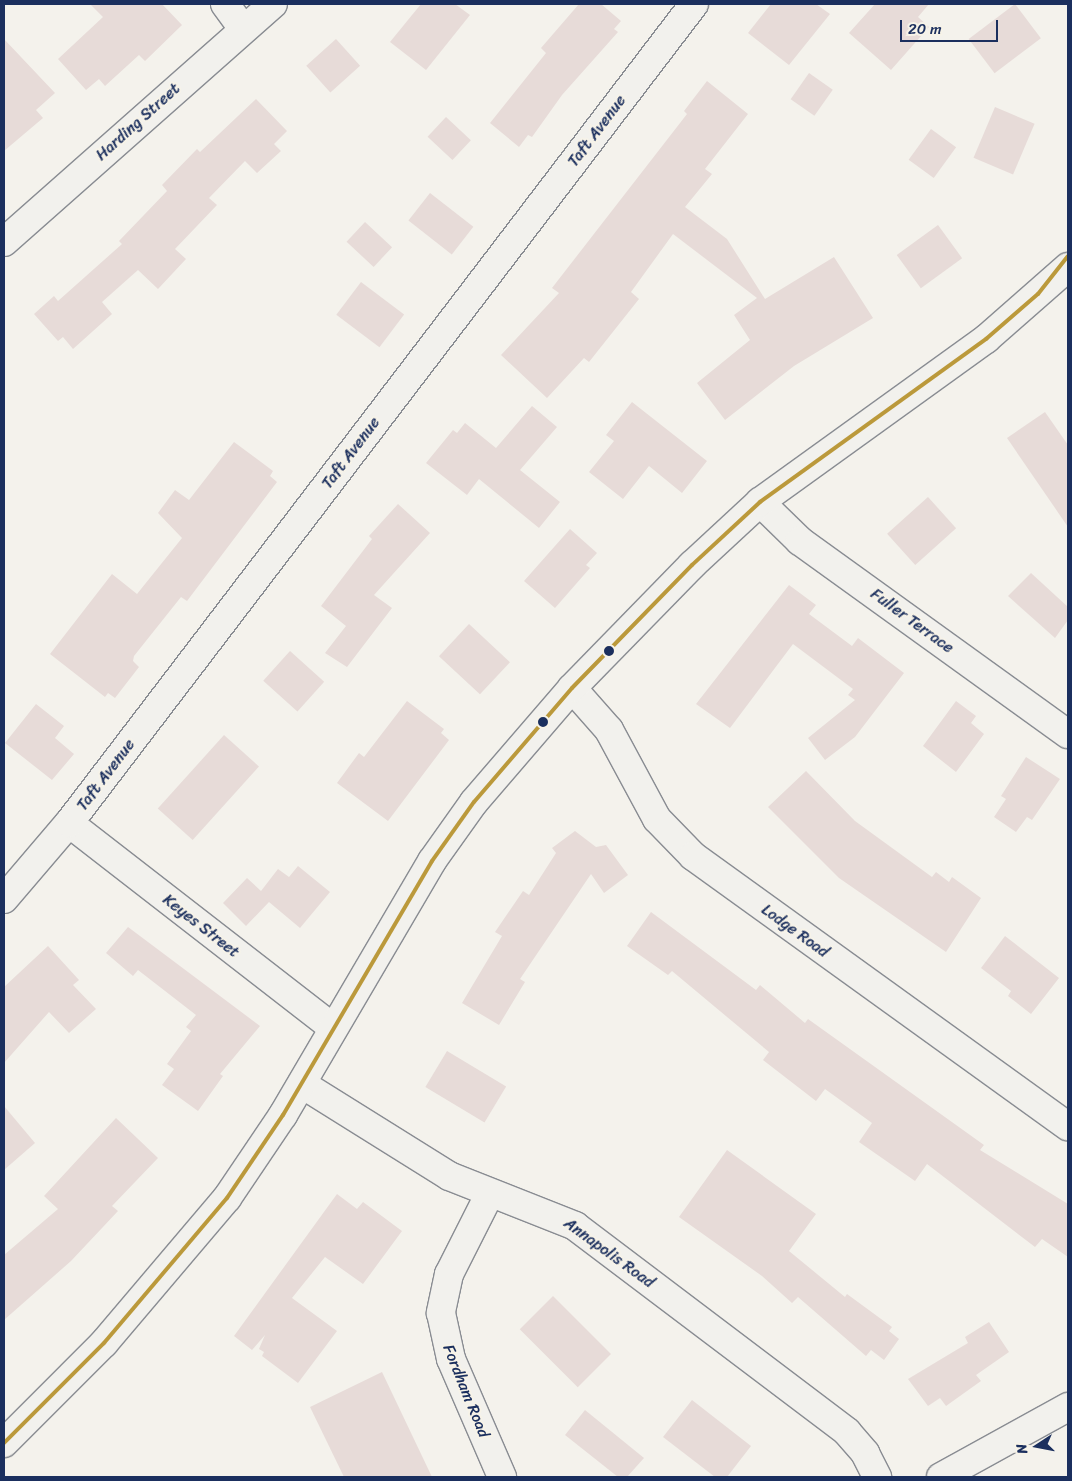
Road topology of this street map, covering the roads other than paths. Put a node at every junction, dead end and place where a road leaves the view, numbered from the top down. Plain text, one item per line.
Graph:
1 (225, 4) edge
2 (272, 4) edge
3 (694, 4) edge
4 (243, 29) junction
5 (4, 242) edge
6 (1068, 256) edge
7 (1060, 273) edge
8 (760, 502) junction
9 (572, 688) junction
10 (1068, 734) edge
11 (69, 823) junction
12 (4, 899) edge
13 (333, 1028) junction
14 (302, 1084) junction
15 (1068, 1126) edge
16 (490, 1193) junction
17 (1068, 1407) edge
18 (4, 1443) edge
19 (502, 1477) edge
20 (876, 1477) edge
21 (942, 1477) edge

1 - 4 street
2 - 4 street, Harding Street
3 - 11 street, Taft Avenue
4 - 5 street, Harding Street
6 - 7 street
7 - 8 street
8 - 9 street
8 - 10 street, Fuller Terrace
9 - 13 street
9 - 15 street, Lodge Road
11 - 12 street, Taft Avenue
11 - 13 street, Keyes Street
13 - 14 street
14 - 16 street, Annapolis Road
14 - 18 street
16 - 19 street, Fordham Road
16 - 20 street, Annapolis Road
17 - 21 street

